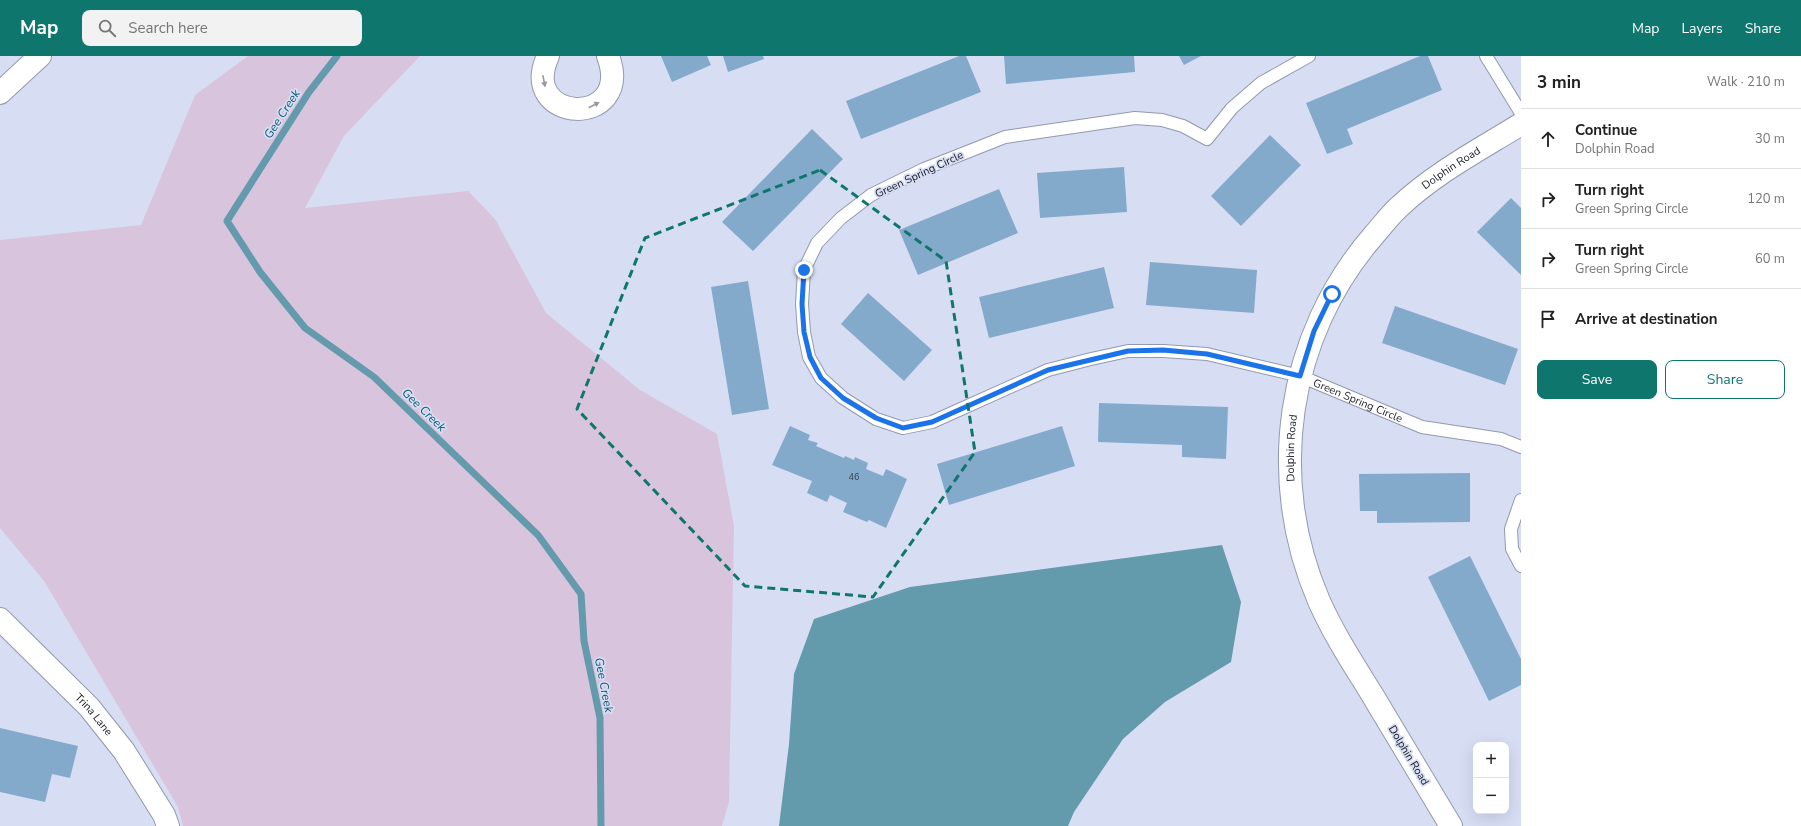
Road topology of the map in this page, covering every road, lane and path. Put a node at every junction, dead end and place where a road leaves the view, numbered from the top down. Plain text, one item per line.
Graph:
1 (40, 56) edge
2 (548, 56) edge
3 (608, 56) edge
4 (1309, 56) edge
5 (1486, 56) edge
6 (0, 93) edge
7 (1521, 113) edge
8 (1521, 124) edge
9 (1300, 376) junction
10 (1521, 447) edge
11 (1521, 500) edge
12 (1521, 566) edge
13 (0, 619) edge
14 (168, 826) edge
15 (1451, 826) edge

1 - 6 street
2 -> 3 street
4 - 9 lane, Green Spring Circle
5 - 7 lane
8 - 9 street, Dolphin Road
9 - 10 lane, Green Spring Circle
9 - 15 street, Dolphin Road
11 - 12 lane
13 - 14 street, Trina Lane

